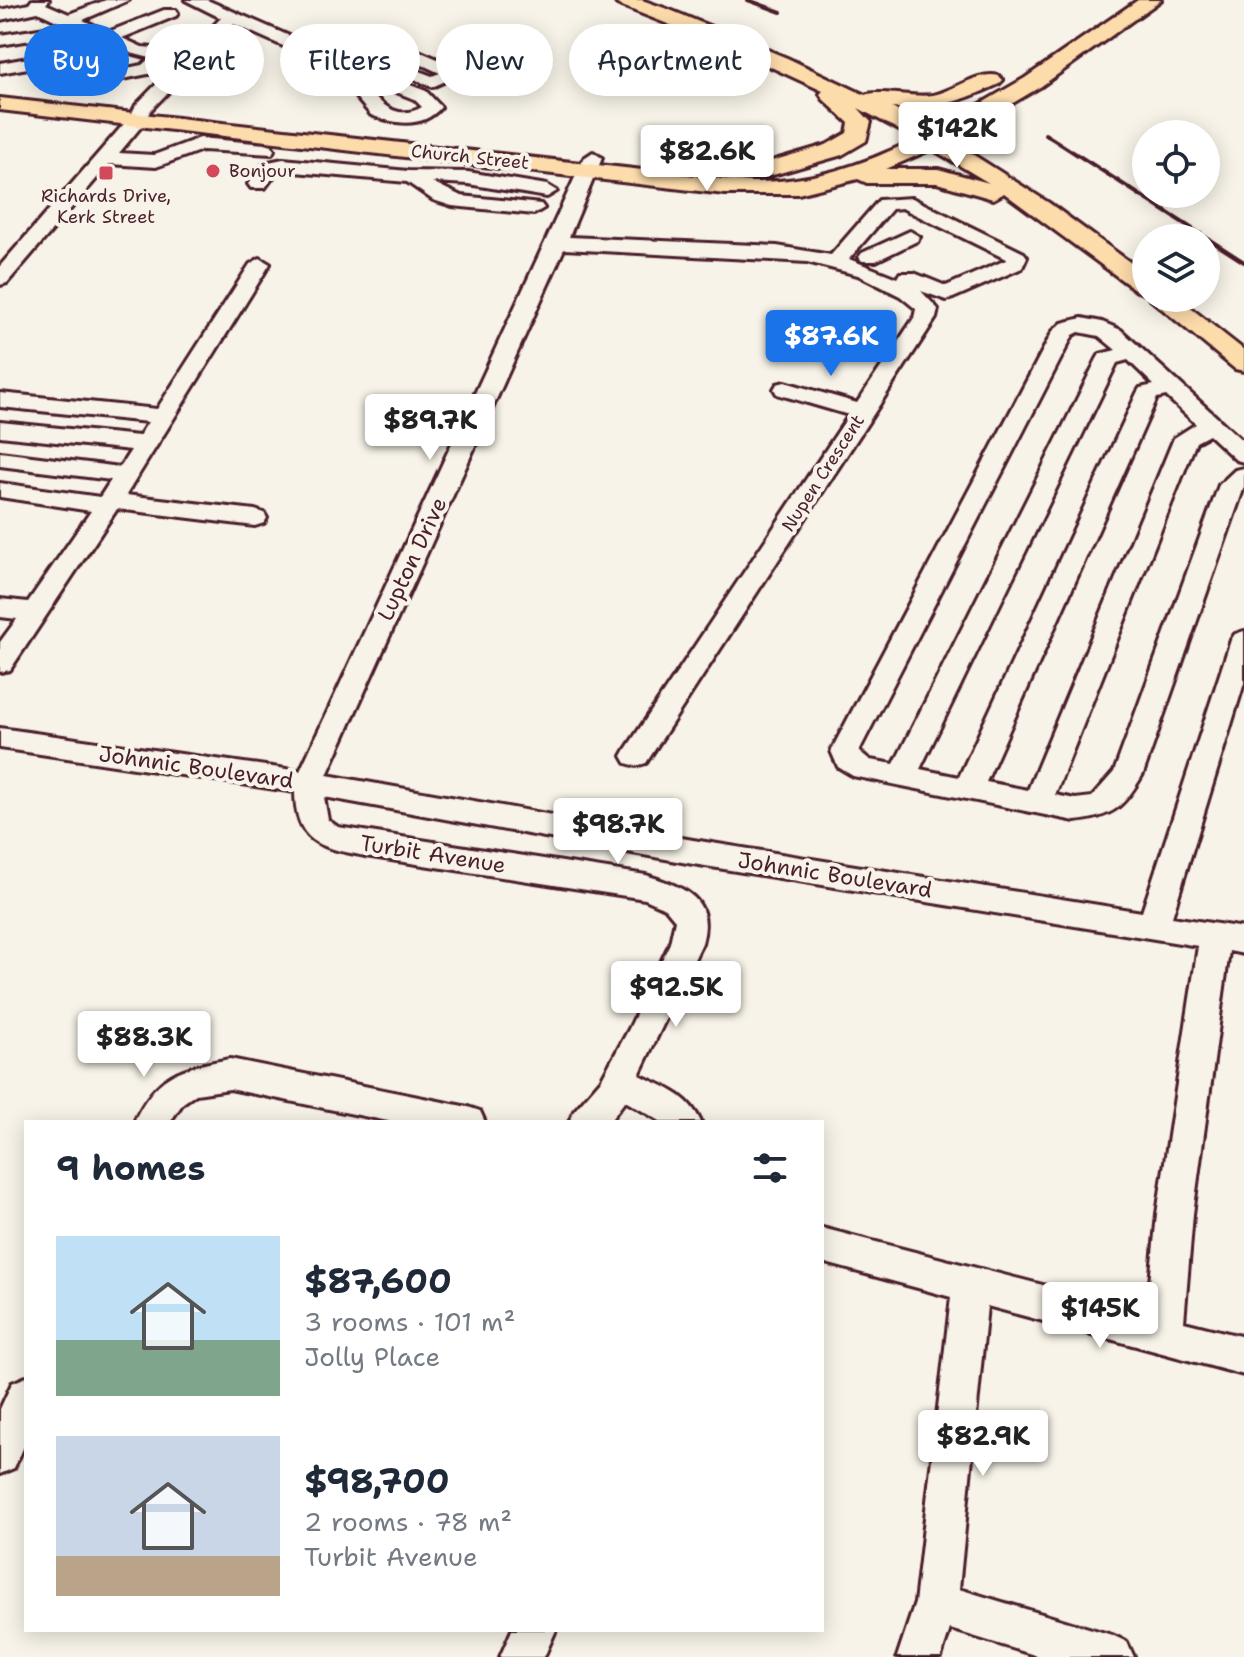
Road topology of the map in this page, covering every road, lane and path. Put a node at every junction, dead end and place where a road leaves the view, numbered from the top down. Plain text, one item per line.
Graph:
1 (121, 0) edge
2 (193, 0) edge
3 (624, 0) edge
4 (1151, 0) edge
5 (41, 4) edge
6 (170, 13) dead end
7 (0, 15) edge
8 (232, 16) junction
9 (75, 23) junction
10 (224, 24) edge
11 (129, 35) edge
12 (280, 38) edge
13 (0, 40) edge
14 (420, 57) edge
15 (24, 63) edge
16 (0, 68) edge
17 (805, 76) junction
18 (420, 79) edge
19 (0, 91) edge
20 (420, 95) edge
21 (156, 96) edge
22 (364, 96) edge
23 (0, 104) edge
24 (986, 110) junction
25 (140, 114) junction
26 (908, 126) junction
27 (932, 139) junction
28 (272, 142) junction
29 (430, 153) junction
30 (105, 158) junction
31 (590, 164) junction
32 (759, 172) junction
33 (413, 176) junction
34 (821, 183) junction
35 (547, 191) dead end
36 (534, 208) dead end
37 (1046, 211) junction
38 (910, 237) dead end
39 (557, 242) junction
40 (842, 253) junction
41 (869, 257) junction
42 (260, 264) dead end
43 (1132, 276) edge
44 (0, 279) edge
45 (1180, 312) edge
46 (1133, 352) junction
47 (1244, 363) edge
48 (1171, 388) junction
49 (785, 389) dead end
50 (0, 400) edge
51 (863, 412) junction
52 (163, 417) junction
53 (1211, 425) junction
54 (0, 429) edge
55 (146, 444) junction
56 (1244, 455) edge
57 (0, 459) edge
58 (126, 475) junction
59 (1244, 475) edge
60 (0, 490) edge
61 (108, 503) junction
62 (255, 518) dead end
63 (0, 608) edge
64 (35, 612) junction
65 (1244, 640) edge
66 (0, 663) edge
67 (0, 738) edge
68 (636, 756) dead end
69 (902, 777) junction
70 (309, 783) junction
71 (968, 789) junction
72 (1037, 803) junction
73 (1153, 926) junction
74 (1230, 938) edge
75 (618, 1081) junction
76 (599, 1119) edge
77 (152, 1120) edge
78 (458, 1120) edge
79 (682, 1120) edge
80 (824, 1246) edge
81 (971, 1283) junction
82 (1164, 1335) junction
83 (1244, 1356) edge
84 (24, 1401) edge
85 (0, 1454) edge
86 (936, 1603) junction
87 (533, 1632) edge
88 (522, 1657) edge
89 (919, 1657) edge
90 (1112, 1657) edge

1 - 9 street
2 - 8 street
3 - 17 main road
4 - 24 main road, Church Street
5 - 7 street
5 - 9 street
6 - 11 street
8 - 10 street
8 - 12 street
9 - 13 street
14 - 18 street
15 - 16 street
17 - 26 main road
17 - 26 main road, Church Street
17 - 32 main road
19 - 25 main road, Church Street
20 - 22 street
21 - 25 street
23 - 25 main road, Church Street
24 - 27 main road, Church Street
24 - 37 main road
25 - 28 main road, Church Street
25 - 30 street
25 - 31 main road, Church Street
26 - 27 main road
26 - 32 main road, Church Street
27 - 34 main road, Church Street
27 - 37 main road
28 - 29 main road, Church Street
28 - 30 street
28 - 33 street
29 - 31 main road, Church Street
29 - 33 street
30 - 44 street
31 - 32 main road, Church Street
31 - 34 main road, Church Street
31 - 39 street, Lupton Drive
33 - 35 street
33 - 36 street
34 - 37 main road
37 - 43 main road
38 - 41 street
39 - 40 street, Nupen Crescent
39 - 70 street, Lupton Drive
40 - 41 street
40 - 41 street
40 - 51 street, Nupen Crescent
42 - 52 street
45 - 47 main road
46 - 48 street
46 - 69 street
46 - 69 street
48 - 53 street
48 - 71 street
49 - 51 street
50 - 52 street
51 - 68 street, Nupen Crescent
52 - 55 street
53 - 56 street
53 - 72 street
54 - 55 street
55 - 58 street
57 - 58 street
58 - 61 street
59 - 72 street
60 - 61 street
61 - 62 street
61 - 64 street
63 - 64 street
64 - 66 street
65 - 73 street
67 - 70 street, Johnnic Boulevard
69 - 71 street
70 - 73 street, Johnnic Boulevard
70 - 75 street, Turbit Avenue
71 - 72 street
73 - 74 street, Johnnic Boulevard
74 - 82 street
75 - 76 street
75 - 79 street
77 - 78 street
80 - 81 street
81 - 82 street
81 - 86 street
82 - 83 street
84 - 85 street
86 - 89 street
86 - 90 street
87 - 88 street

